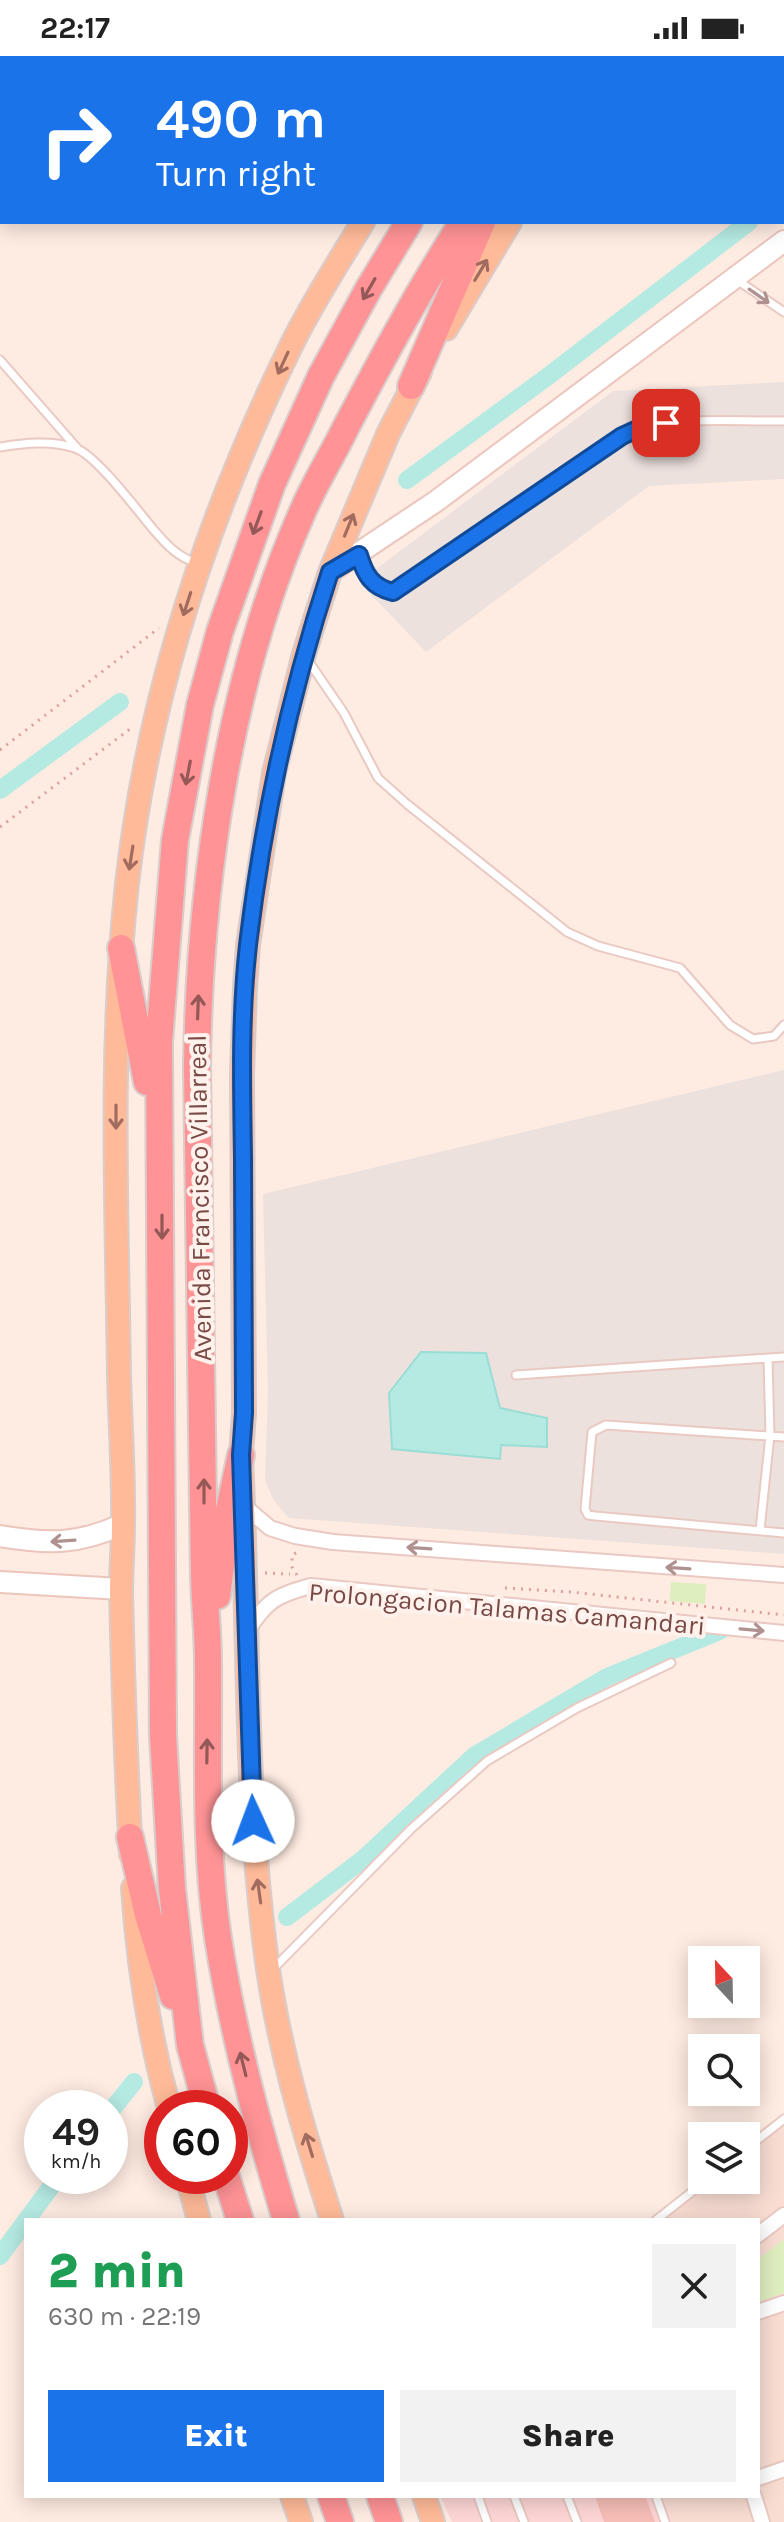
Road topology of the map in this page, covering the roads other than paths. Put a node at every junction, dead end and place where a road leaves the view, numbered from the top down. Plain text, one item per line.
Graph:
1 (362, 224) edge
2 (408, 224) edge
3 (462, 224) edge
4 (481, 224) edge
5 (509, 224) edge
6 (784, 241) edge
7 (735, 279) junction
8 (784, 312) edge
9 (0, 360) edge
10 (411, 386) junction
11 (784, 421) edge
12 (0, 447) edge
13 (77, 448) junction
14 (359, 555) junction
15 (200, 563) junction
16 (330, 572) junction
17 (304, 654) junction
18 (121, 948) junction
19 (784, 1025) edge
20 (162, 1168) junction
21 (784, 1357) edge
22 (768, 1358) junction
23 (516, 1375) dead end
24 (770, 1435) junction
25 (784, 1437) edge
26 (241, 1455) junction
27 (243, 1505) junction
28 (123, 1524) junction
29 (760, 1530) junction
30 (784, 1533) edge
31 (0, 1536) edge
32 (784, 1575) edge
33 (0, 1582) edge
34 (121, 1589) junction
35 (247, 1632) junction
36 (784, 1633) edge
37 (208, 1659) junction
38 (671, 1663) dead end
39 (130, 1837) junction
40 (269, 1974) junction
41 (190, 2045) junction
42 (164, 2090) edge
43 (202, 2090) edge
44 (784, 2119) edge
45 (760, 2138) edge
46 (192, 2194) edge
47 (232, 2194) edge
48 (689, 2194) edge
49 (784, 2215) edge
50 (198, 2218) edge
51 (239, 2218) edge
52 (285, 2218) edge
53 (331, 2218) edge
54 (659, 2218) edge
55 (760, 2233) edge
56 (784, 2303) edge
57 (760, 2311) edge
58 (784, 2469) edge
59 (760, 2477) edge
60 (293, 2498) edge
61 (325, 2498) edge
62 (332, 2498) edge
63 (381, 2498) edge
64 (425, 2498) edge
65 (478, 2498) edge
66 (515, 2498) edge
67 (568, 2498) edge
68 (657, 2498) edge
69 (755, 2498) edge
70 (301, 2522) edge
71 (329, 2522) edge
72 (340, 2522) edge
73 (389, 2522) edge
74 (433, 2522) edge
75 (487, 2522) edge
76 (524, 2522) edge
77 (577, 2522) edge
78 (665, 2522) edge
79 (762, 2522) edge

1 -> 15 main road
2 -> 20 highway, Avenida Francisco Villarreal
37 -> 3 highway, Avenida Francisco Villarreal
4 - 10 highway
10 -> 5 main road, Avenida Francisco Villarreal
6 - 7 street
7 -> 8 lane
7 - 14 street
9 - 13 lane
16 -> 10 main road, Avenida Francisco Villarreal
11 - 14 lane
12 - 13 lane
13 - 15 lane
14 - 16 street
15 -> 18 main road
16 - 17 main road, Avenida Francisco Villarreal
17 - 19 lane
17 - 26 main road, Avenida Francisco Villarreal
18 - 20 highway
18 -> 28 main road
20 -> 41 highway, Avenida Francisco Villarreal
21 - 22 lane
22 - 23 lane
22 - 24 lane
24 - 25 lane
24 - 29 lane
24 - 29 lane
26 - 27 main road, Avenida Francisco Villarreal
26 - 37 highway
32 -> 27 street
27 - 35 main road, Avenida Francisco Villarreal
28 -> 31 street
28 - 34 main road
29 - 30 lane
33 - 34 street
34 - 39 main road
35 -> 36 street, Prolongacion Talamas Camandari
40 -> 35 main road, Avenida Francisco Villarreal
52 -> 37 highway, Avenida Francisco Villarreal
38 - 40 lane
39 - 41 highway
39 - 42 main road
53 -> 40 main road, Avenida Francisco Villarreal
41 - 43 highway, Avenida Francisco Villarreal
44 - 45 lane
46 - 50 main road
47 - 51 highway
48 - 54 lane
49 - 55 street
56 - 57 street
58 - 59 street
60 - 70 main road
61 - 71 highway
62 - 72 highway
63 - 73 highway
64 - 74 main road
65 - 75 lane
66 - 76 lane
67 - 77 lane
68 - 78 lane
69 - 79 street

